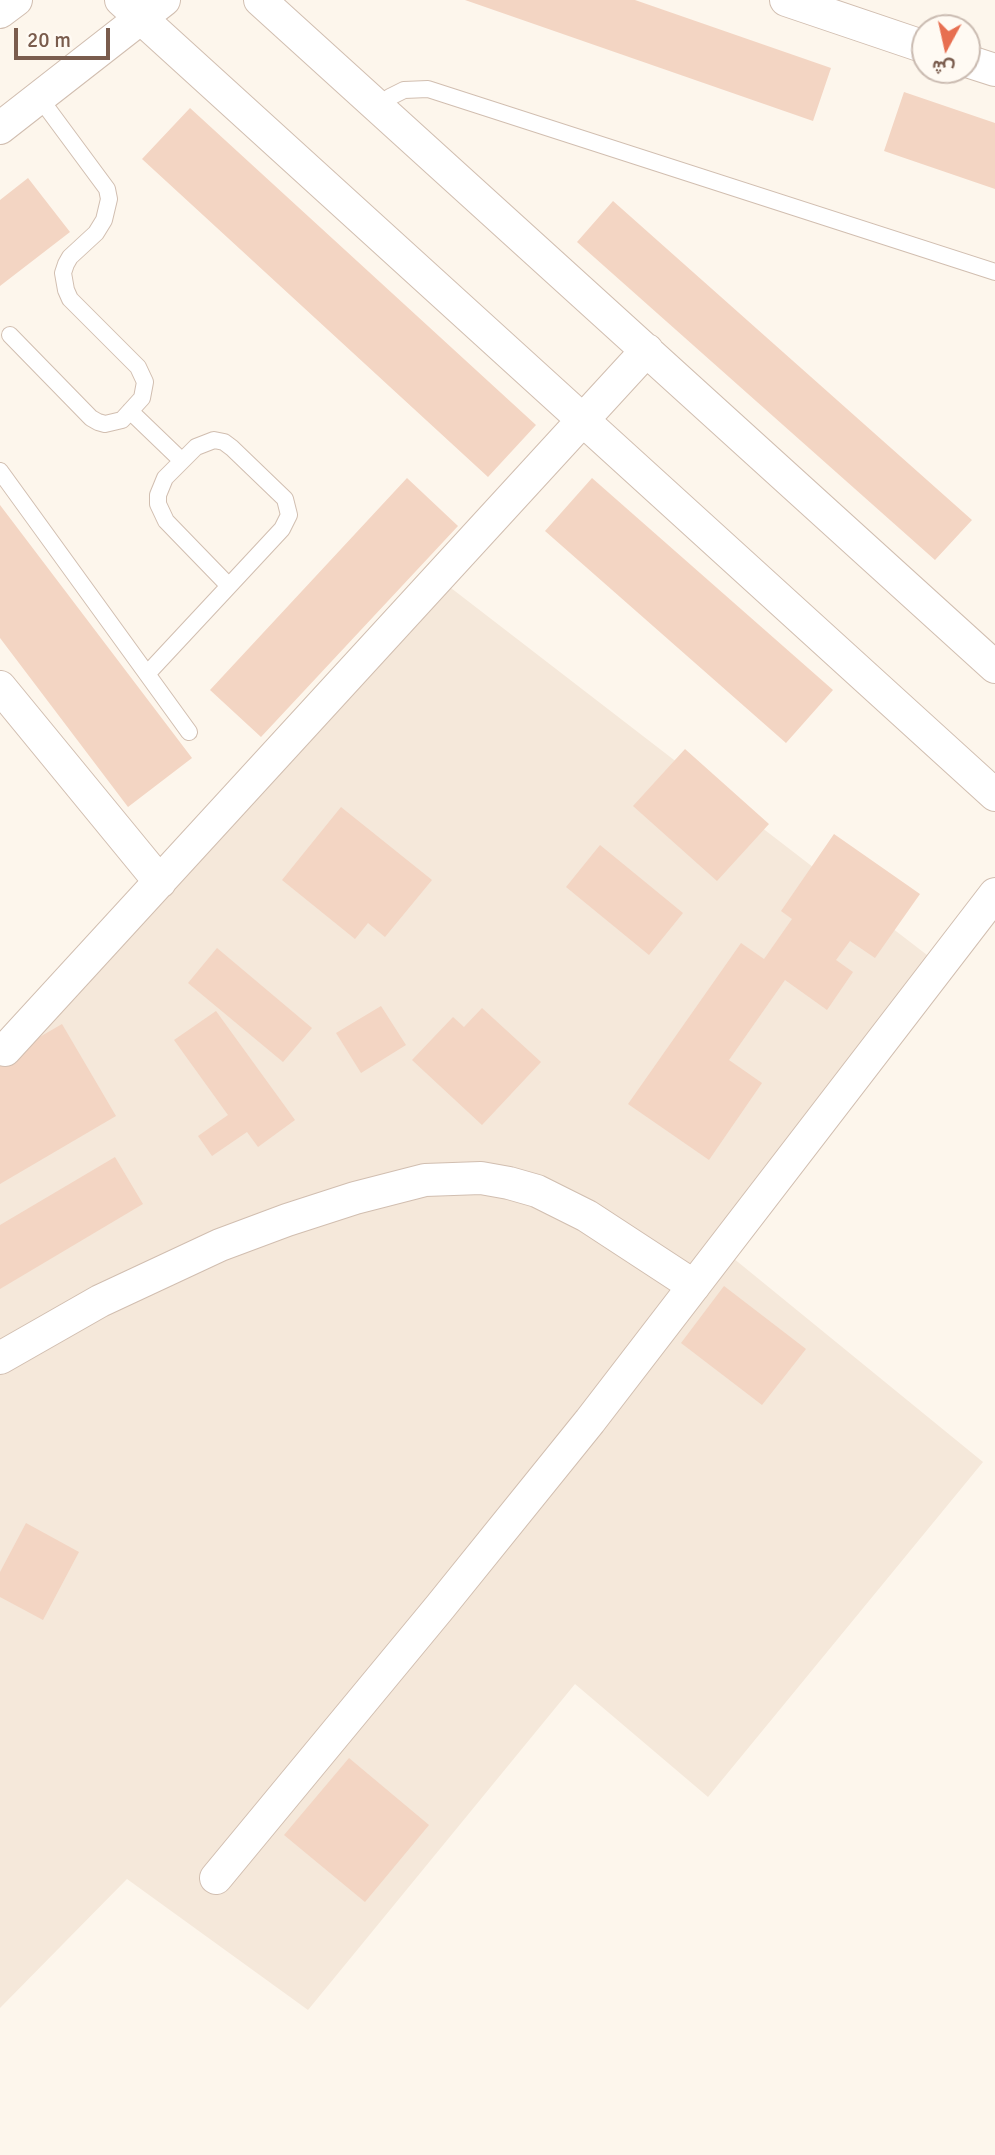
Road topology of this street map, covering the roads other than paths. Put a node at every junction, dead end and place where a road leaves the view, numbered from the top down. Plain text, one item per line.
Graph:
1 (16, 0) edge
2 (260, 0) edge
3 (786, 0) edge
4 (142, 6) edge
5 (0, 12) edge
6 (911, 42) edge
7 (39, 97) junction
8 (379, 108) junction
9 (0, 128) edge
10 (995, 272) edge
11 (10, 335) dead end
12 (647, 350) junction
13 (130, 411) junction
14 (581, 421) junction
15 (181, 460) junction
16 (0, 471) edge
17 (229, 586) junction
18 (995, 667) edge
19 (147, 674) junction
20 (0, 687) edge
21 (189, 732) dead end
22 (995, 795) edge
23 (160, 882) junction
24 (995, 894) edge
25 (5, 1050) dead end
26 (694, 1286) junction
27 (0, 1358) edge
28 (216, 1878) dead end

1 - 5 street
2 - 8 street
3 - 6 street
4 - 7 street
4 - 14 street
7 - 9 street
7 - 13 lane
8 - 10 lane
8 - 12 street
11 - 13 lane
12 - 14 street
12 - 18 street
13 - 15 lane
14 - 22 street
14 - 23 street
15 - 17 lane
15 - 17 lane
16 - 19 lane
17 - 19 lane
19 - 21 lane
20 - 23 street
23 - 25 street
24 - 26 street
26 - 27 street
26 - 28 street

